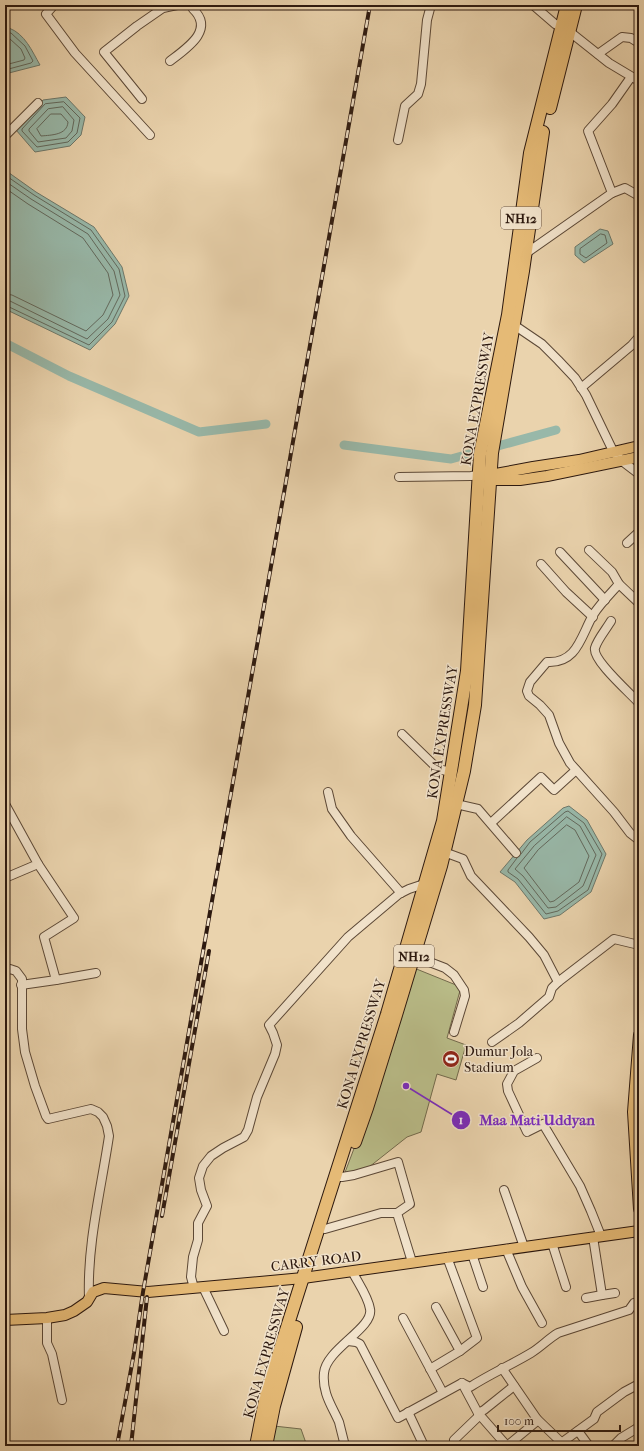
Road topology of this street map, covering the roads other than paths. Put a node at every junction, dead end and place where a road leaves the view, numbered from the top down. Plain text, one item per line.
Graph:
1 (54, 5) edge
2 (177, 5) edge
3 (182, 5) edge
4 (431, 5) edge
5 (533, 5) edge
6 (162, 6) edge
7 (574, 6) edge
8 (195, 7) edge
9 (566, 30) junction
10 (639, 43) edge
11 (598, 54) junction
12 (170, 61) dead end
13 (635, 79) edge
14 (142, 100) dead end
15 (38, 104) dead end
16 (150, 135) dead end
17 (5, 136) edge
18 (398, 140) dead end
19 (612, 193) junction
20 (639, 196) edge
21 (525, 254) junction
22 (514, 325) junction
23 (639, 337) edge
24 (581, 388) junction
25 (639, 446) edge
26 (613, 451) junction
27 (486, 454) junction
28 (639, 457) edge
29 (622, 461) junction
30 (639, 474) edge
31 (399, 477) dead end
32 (482, 477) junction
33 (639, 532) edge
34 (627, 543) dead end
35 (589, 550) dead end
36 (560, 552) dead end
37 (541, 564) dead end
38 (620, 584) junction
39 (605, 600) junction
40 (639, 603) edge
41 (592, 617) junction
42 (612, 621) dead end
43 (639, 703) edge
44 (402, 734) dead end
45 (576, 770) junction
46 (451, 772) junction
47 (328, 792) dead end
48 (5, 804) edge
49 (456, 804) junction
50 (491, 823) junction
51 (639, 840) edge
52 (444, 852) junction
53 (516, 853) dead end
54 (38, 864) junction
55 (5, 878) edge
56 (424, 884) junction
57 (401, 893) junction
58 (639, 946) edge
59 (414, 956) junction
60 (5, 971) edge
61 (96, 973) dead end
62 (56, 980) junction
63 (558, 982) junction
64 (21, 985) junction
65 (454, 1032) dead end
66 (639, 1035) edge
67 (492, 1042) dead end
68 (537, 1058) dead end
69 (342, 1177) junction
70 (504, 1190) dead end
71 (639, 1209) edge
72 (397, 1212) junction
73 (325, 1229) junction
74 (639, 1231) edge
75 (597, 1237) junction
76 (552, 1243) junction
77 (524, 1247) junction
78 (506, 1249) junction
79 (472, 1254) junction
80 (447, 1258) junction
81 (412, 1262) junction
82 (352, 1271) junction
83 (307, 1277) junction
84 (198, 1287) junction
85 (483, 1287) dead end
86 (566, 1287) dead end
87 (615, 1293) dead end
88 (602, 1295) junction
89 (89, 1298) junction
90 (586, 1298) dead end
91 (639, 1302) edge
92 (436, 1307) dead end
93 (47, 1318) junction
94 (403, 1318) dead end
95 (5, 1320) edge
96 (542, 1324) dead end
97 (224, 1331) dead end
98 (348, 1341) junction
99 (460, 1351) junction
100 (502, 1368) junction
101 (430, 1369) junction
102 (462, 1384) junction
103 (639, 1384) edge
104 (514, 1386) junction
105 (443, 1393) junction
106 (62, 1400) dead end
107 (408, 1412) junction
108 (479, 1414) junction
109 (537, 1419) junction
110 (639, 1427) edge
111 (578, 1431) junction
112 (559, 1444) edge
113 (256, 1446) edge
114 (266, 1446) edge
115 (345, 1446) edge
116 (424, 1446) edge
117 (457, 1446) edge
118 (507, 1446) edge
119 (589, 1446) edge
120 (613, 1446) edge

1 - 16 street
2 - 6 street
3 - 8 street
4 - 18 street
5 - 9 street
6 - 14 street
7 - 9 highway, KONA EXPRESSWAY / NH12
8 - 12 street
9 - 11 street
9 - 21 highway, KONA EXPRESSWAY / NH12
9 - 27 highway, KONA EXPRESSWAY / NH12
10 - 11 street
11 - 13 street
13 - 19 street
15 - 17 street
19 - 20 street
19 - 21 street
21 - 22 highway, KONA EXPRESSWAY / NH12
22 - 24 street
22 - 27 highway, KONA EXPRESSWAY / NH12
23 - 24 street
24 - 26 street
25 - 26 main road
26 - 29 street
26 - 32 main road
27 - 32 highway, KONA EXPRESSWAY / NH12
28 - 29 main road
29 - 30 street
29 - 32 main road
31 - 32 street
32 - 46 highway, KONA EXPRESSWAY / NH12
32 - 49 highway, KONA EXPRESSWAY / NH12
33 - 34 street
35 - 38 street
36 - 39 street
37 - 41 street
38 - 39 street
38 - 40 street
39 - 41 street
41 - 45 street
42 - 43 street
44 - 46 street
45 - 50 street
45 - 51 street
46 - 56 highway, KONA EXPRESSWAY / NH12
47 - 57 street
48 - 54 street
49 - 50 street
49 - 52 highway, KONA EXPRESSWAY / NH12
50 - 53 street
52 - 59 highway, KONA EXPRESSWAY / NH12
52 - 63 street
54 - 55 street
54 - 62 street
56 - 57 street
56 - 83 highway, KONA EXPRESSWAY / NH12
57 - 84 street
58 - 63 street
59 - 65 street
59 - 69 highway, KONA EXPRESSWAY / NH12
60 - 64 street
61 - 62 street
62 - 64 street
63 - 67 street
64 - 89 street
66 - 71 main road
68 - 75 street
69 - 72 street
69 - 73 highway, KONA EXPRESSWAY / NH12
70 - 77 street
72 - 73 street
72 - 81 street
73 - 83 highway, KONA EXPRESSWAY / NH12
74 - 75 main road, CARRY ROAD
75 - 76 main road, CARRY ROAD
75 - 88 street
76 - 77 main road, CARRY ROAD
76 - 86 street
77 - 78 main road, CARRY ROAD
78 - 79 main road, CARRY ROAD
78 - 96 street
79 - 80 main road, CARRY ROAD
79 - 85 street
80 - 81 main road, CARRY ROAD
80 - 99 street
81 - 82 main road, CARRY ROAD
82 - 83 main road, CARRY ROAD
82 - 98 street
83 - 84 main road, CARRY ROAD
83 - 113 highway, KONA EXPRESSWAY / NH12
83 - 114 highway, KONA EXPRESSWAY / NH12
84 - 89 main road, CARRY ROAD
84 - 97 street
87 - 88 street
88 - 90 street
89 - 93 main road, CARRY ROAD
91 - 100 street
92 - 99 street
93 - 95 main road, CARRY ROAD
93 - 106 street
94 - 101 street
98 - 107 street
98 - 115 street
99 - 101 street
100 - 102 street
100 - 104 street
101 - 105 street
102 - 105 street
102 - 108 street
103 - 111 street
104 - 108 street
104 - 109 street
105 - 107 street
107 - 116 street
108 - 117 street
108 - 118 street
109 - 112 street
109 - 118 street
110 - 120 street
111 - 112 street
111 - 119 street

